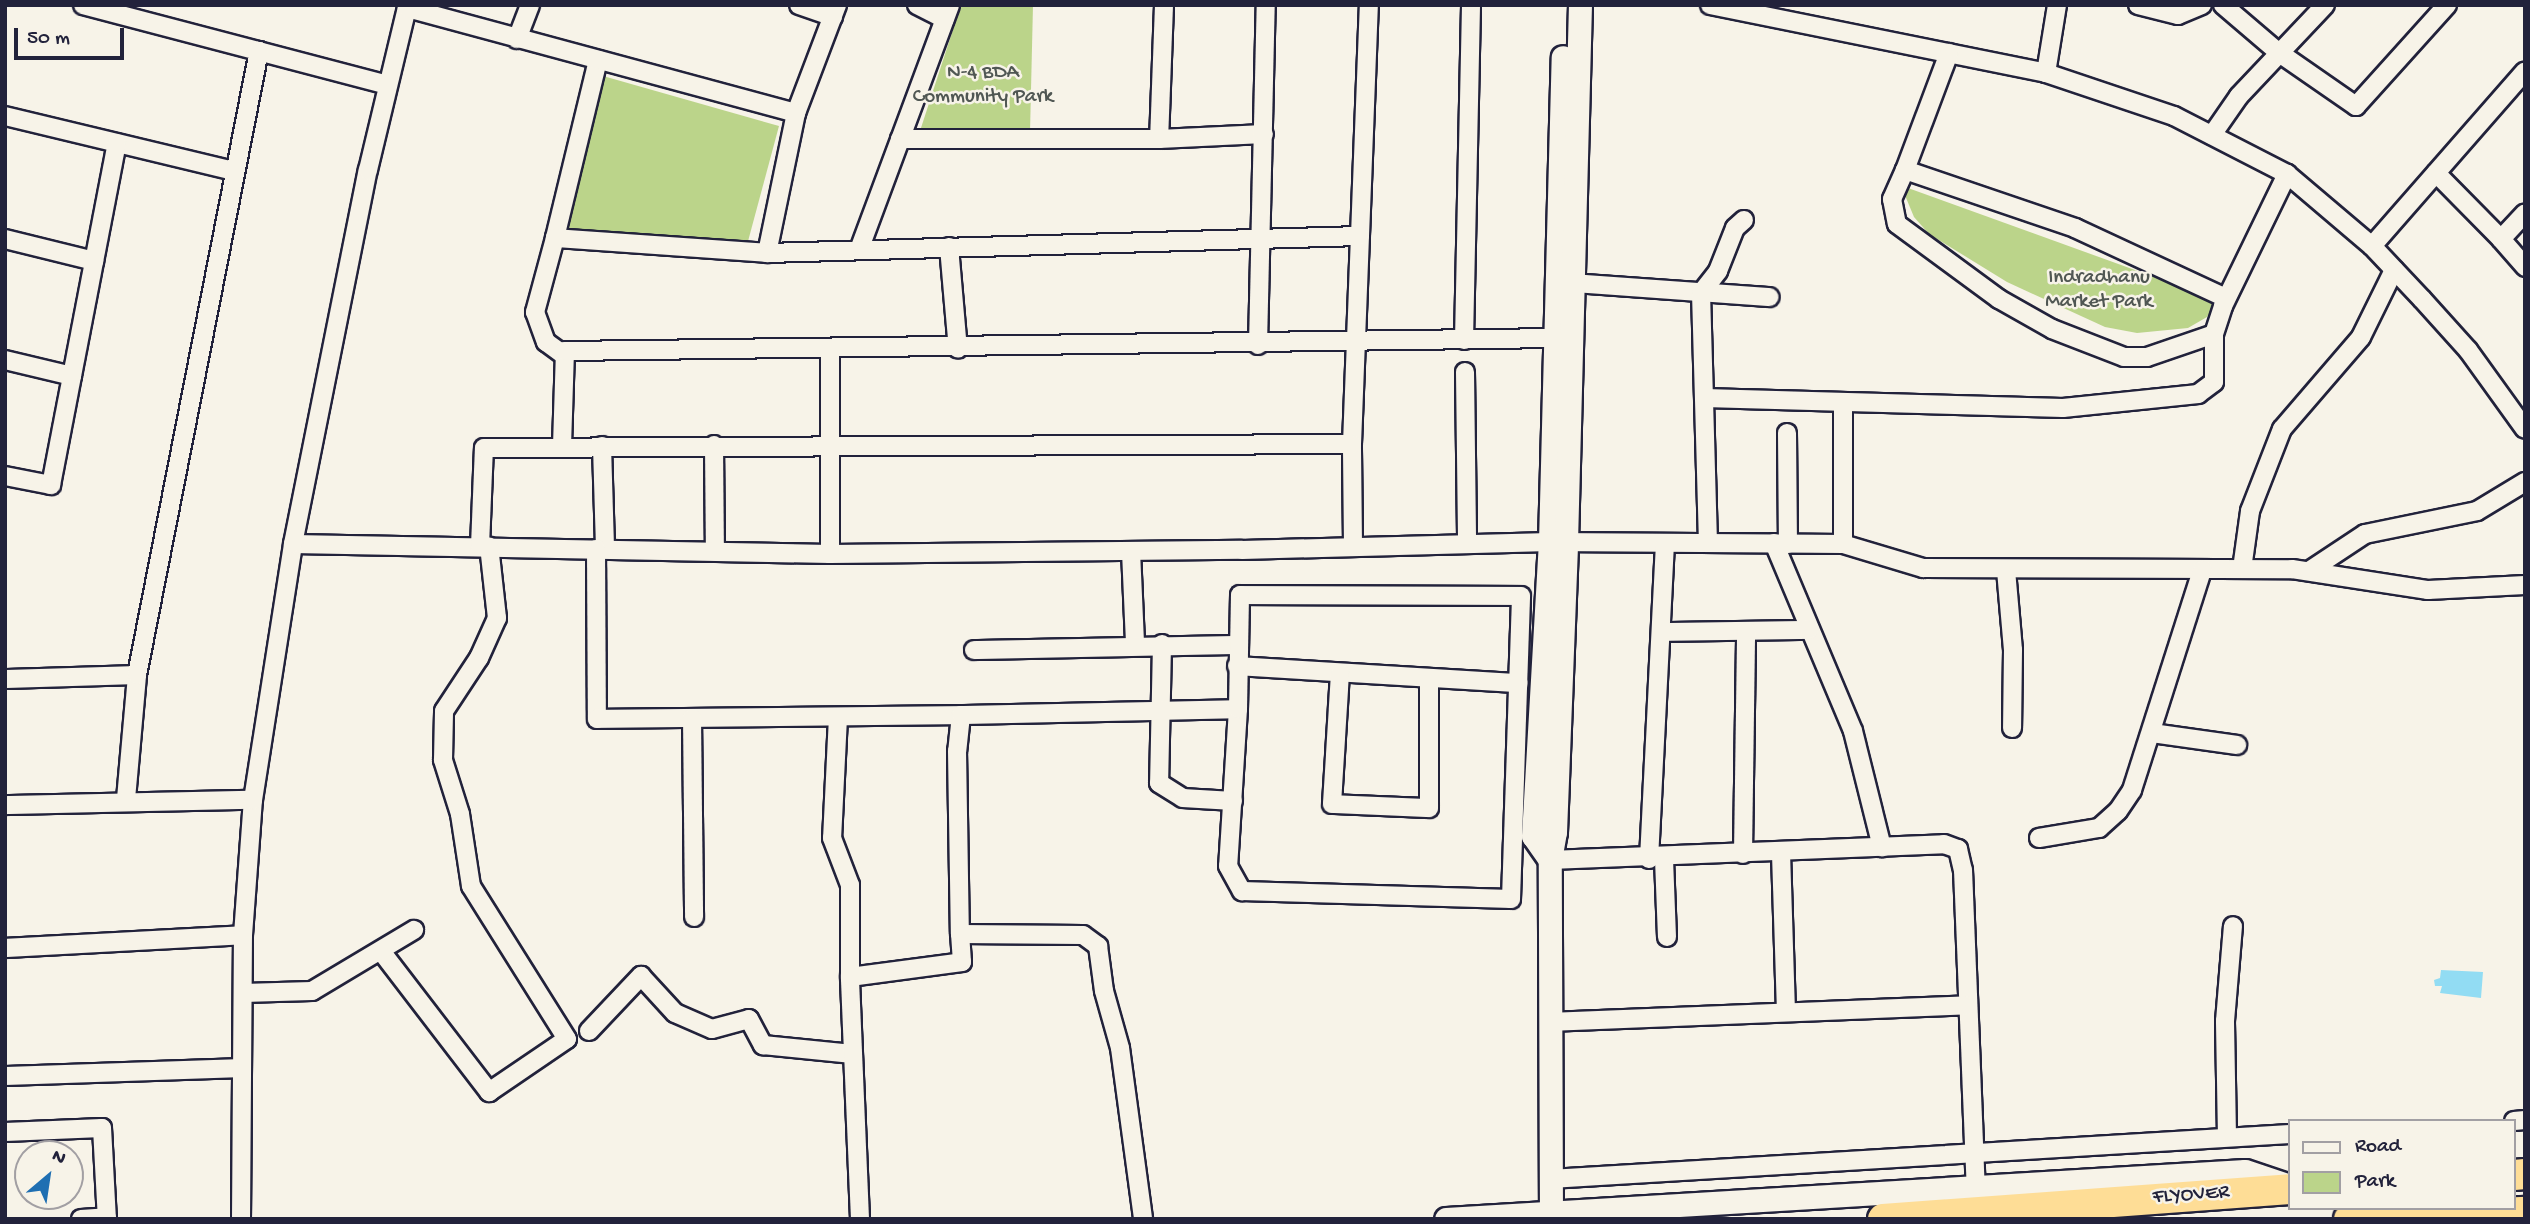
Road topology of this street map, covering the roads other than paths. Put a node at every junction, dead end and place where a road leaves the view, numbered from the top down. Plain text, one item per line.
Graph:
1 (83, 5) edge
2 (530, 5) edge
3 (799, 5) edge
4 (916, 5) edge
5 (1164, 5) edge
6 (1266, 5) edge
7 (1368, 5) edge
8 (1471, 5) edge
9 (1564, 5) edge
10 (1580, 5) edge
11 (1710, 5) edge
12 (2057, 5) edge
13 (2138, 5) edge
14 (2202, 5) edge
15 (2223, 5) edge
16 (2325, 5) edge
17 (2447, 5) edge
18 (407, 7) edge
19 (835, 11) edge
20 (947, 12) edge
21 (517, 39) junction
22 (259, 51) junction
23 (2278, 52) junction
24 (1949, 53) junction
25 (598, 60) junction
26 (2525, 71) edge
27 (2046, 73) junction
28 (388, 85) junction
29 (796, 113) junction
30 (5, 116) edge
31 (1264, 134) junction
32 (2212, 135) junction
33 (900, 139) junction
34 (1159, 139) junction
35 (117, 143) junction
36 (1905, 170) junction
37 (234, 171) junction
38 (2435, 173) junction
39 (2287, 174) junction
40 (2525, 213) edge
41 (1744, 219) dead end
42 (1360, 236) junction
43 (555, 238) junction
44 (5, 239) edge
45 (1262, 239) junction
46 (2501, 239) junction
47 (2372, 246) junction
48 (949, 247) junction
49 (859, 250) junction
50 (767, 253) junction
51 (94, 261) junction
52 (2525, 267) edge
53 (2395, 270) junction
54 (1573, 283) junction
55 (1701, 293) junction
56 (1770, 298) dead end
57 (2227, 298) junction
58 (2214, 334) junction
59 (1555, 338) junction
60 (1464, 340) junction
61 (1357, 342) junction
62 (1258, 345) junction
63 (958, 349) junction
64 (830, 351) junction
65 (565, 356) junction
66 (5, 359) edge
67 (1465, 372) dead end
68 (72, 376) junction
69 (1704, 398) junction
70 (1843, 404) junction
71 (2525, 429) edge
72 (1787, 433) dead end
73 (1352, 443) junction
74 (714, 445) junction
75 (562, 446) junction
76 (602, 446) junction
77 (830, 447) junction
78 (5, 476) edge
79 (2525, 482) edge
80 (1558, 542) junction
81 (1467, 543) junction
82 (1665, 543) junction
83 (1708, 543) junction
84 (1781, 543) junction
85 (293, 544) junction
86 (1843, 544) junction
87 (1353, 545) junction
88 (485, 546) junction
89 (600, 549) junction
90 (715, 551) junction
91 (1131, 551) junction
92 (830, 554) junction
93 (2242, 569) junction
94 (2006, 570) junction
95 (2202, 570) junction
96 (2309, 571) junction
97 (2525, 585) edge
98 (1809, 630) junction
99 (1746, 631) junction
100 (1662, 632) junction
101 (1135, 644) junction
102 (1161, 644) junction
103 (1238, 645) junction
104 (974, 650) dead end
105 (1237, 666) junction
106 (1340, 674) junction
107 (137, 675) junction
108 (1429, 678) junction
109 (5, 679) edge
110 (1518, 683) junction
111 (1517, 707) junction
112 (1159, 708) junction
113 (1541, 708) junction
114 (1238, 709) junction
115 (961, 715) junction
116 (838, 717) junction
117 (692, 718) junction
118 (2012, 728) dead end
119 (2152, 733) junction
120 (2237, 745) dead end
121 (126, 799) junction
122 (253, 800) junction
123 (1233, 801) junction
124 (5, 805) edge
125 (2039, 838) dead end
126 (1882, 848) junction
127 (1782, 853) junction
128 (1743, 855) junction
129 (1656, 859) junction
130 (1550, 860) junction
131 (694, 917) dead end
132 (2233, 926) dead end
133 (414, 930) dead end
134 (960, 934) junction
135 (243, 935) junction
136 (1667, 937) dead end
137 (5, 948) edge
138 (382, 951) junction
139 (850, 977) junction
140 (243, 993) junction
141 (1966, 1006) junction
142 (1786, 1013) junction
143 (1551, 1022) junction
144 (589, 1031) dead end
145 (853, 1054) junction
146 (242, 1068) junction
147 (5, 1076) edge
148 (5, 1132) edge
149 (2288, 1134) edge
150 (2227, 1137) junction
151 (1974, 1151) junction
152 (1550, 1179) junction
153 (2288, 1187) edge
154 (1976, 1188) junction
155 (2288, 1188) edge
156 (2525, 1212) edge
157 (1550, 1214) edge
158 (107, 1218) edge
159 (81, 1219) edge
160 (241, 1219) edge
161 (860, 1219) edge
162 (1143, 1219) edge
163 (1446, 1219) edge
164 (1883, 1219) edge
165 (2349, 1219) edge

1 - 22 street
2 - 21 street
3 - 19 street
4 - 20 street
5 - 34 street
6 - 31 street
7 - 42 street
8 - 60 street
9 - 59 street
10 - 54 street
11 - 24 street
12 - 27 street
13 - 14 street
15 - 23 street
16 - 23 street
17 - 23 street
18 - 21 street
18 - 28 street
19 - 29 street
20 - 33 street
21 - 25 street
22 - 28 street
22 - 37 street
23 - 32 street
24 - 27 street
24 - 36 street
25 - 29 street
25 - 43 street
26 - 38 street
27 - 32 street
28 - 85 street
29 - 50 street
30 - 35 street
31 - 34 street
31 - 45 street
32 - 39 street
33 - 34 street
33 - 49 street
35 - 37 street
35 - 51 street
36 - 57 street
36 - 58 street
37 - 107 street
38 - 46 street
38 - 47 street
39 - 47 street
39 - 57 street
40 - 46 street
41 - 55 street
42 - 45 street
42 - 61 street
43 - 50 street
43 - 65 street
44 - 51 street
45 - 48 street
45 - 62 street
46 - 52 street
47 - 53 street
48 - 49 street
48 - 63 street
49 - 50 street
51 - 68 street
53 - 71 street
53 - 93 street
54 - 55 street
54 - 80 street
55 - 56 street
55 - 69 street
57 - 58 street
58 - 70 street
59 - 60 street
59 - 80 street
60 - 61 street
61 - 62 street
61 - 73 street
62 - 63 street
63 - 64 street
64 - 65 street
64 - 77 street
65 - 75 street
66 - 68 street
67 - 81 street
68 - 78 street
69 - 70 street
69 - 83 street
70 - 86 street
72 - 84 street
73 - 77 street
73 - 87 street
74 - 76 street
74 - 77 street
74 - 90 street
75 - 76 street
75 - 88 street
76 - 89 street
77 - 92 street
79 - 96 street
80 - 81 street
80 - 82 street
80 - 113 street
80 - 130 street
81 - 87 street
82 - 83 street
82 - 100 street
83 - 84 street
84 - 86 street
84 - 98 street
85 - 88 street
85 - 122 street
86 - 94 street
87 - 91 street
88 - 89 street
88 - 138 street
89 - 90 street
89 - 117 street
90 - 92 street
91 - 92 street
91 - 101 street
93 - 95 street
93 - 96 street
94 - 95 street
94 - 118 street
95 - 119 street
96 - 97 street
98 - 99 street
98 - 126 street
99 - 100 street
99 - 128 street
100 - 129 street
101 - 102 street
101 - 104 street
102 - 103 street
102 - 112 street
103 - 105 street
103 - 110 street
105 - 106 street
105 - 114 street
106 - 108 street
106 - 108 street
107 - 109 street
107 - 121 street
108 - 110 street
110 - 111 street
111 - 113 street
111 - 123 street
112 - 114 street
112 - 115 street
112 - 123 street
113 - 130 street
114 - 123 street
115 - 116 street
115 - 134 street
116 - 117 street
116 - 139 street
117 - 131 street
119 - 120 street
119 - 125 street
121 - 122 street
121 - 124 street
122 - 135 street
126 - 127 street
126 - 141 street
127 - 128 street
127 - 142 street
128 - 129 street
129 - 130 street
129 - 136 street
130 - 143 street
132 - 150 street
133 - 138 street
134 - 139 street
134 - 162 street
135 - 137 street
135 - 140 street
138 - 140 street
139 - 145 street
140 - 146 street
141 - 142 street
141 - 151 street
142 - 143 street
143 - 152 street
144 - 145 street
145 - 161 street
146 - 147 street
146 - 160 street
148 - 158 street
149 - 150 street
150 - 151 street
151 - 152 street
151 - 154 street
152 - 157 street
153 - 154 street
154 - 157 street
155 - 164 highway, FLYOVER
156 - 165 highway
157 - 163 street
158 - 159 street

